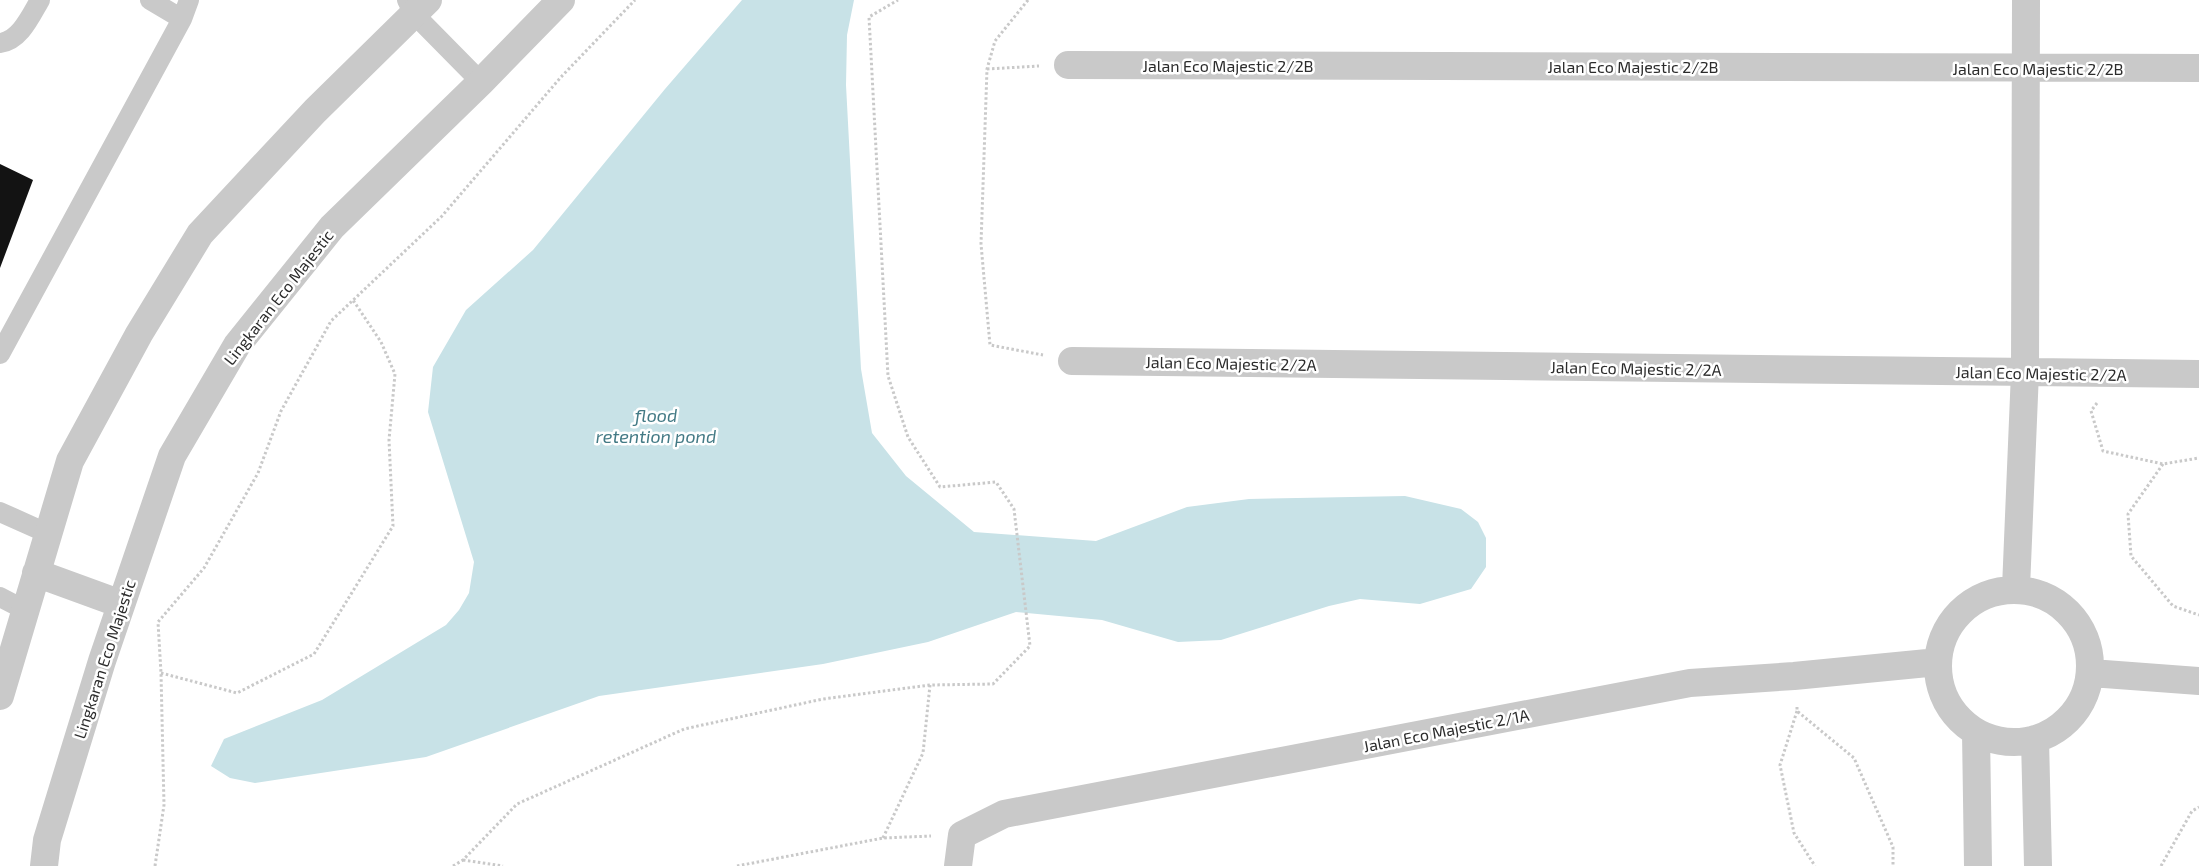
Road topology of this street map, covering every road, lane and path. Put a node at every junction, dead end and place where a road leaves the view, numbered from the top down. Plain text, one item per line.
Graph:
1 (40, 0) edge
2 (150, 0) edge
3 (560, 0) edge
4 (635, 0) edge
5 (898, 0) edge
6 (1028, 0) edge
7 (2026, 0) edge
8 (416, 5) edge
9 (186, 9) edge
10 (0, 43) edge
11 (1068, 65) joint
12 (2026, 68) junction
13 (2199, 68) edge
14 (987, 69) junction
15 (481, 82) junction
16 (353, 300) junction
17 (0, 354) edge
18 (1072, 362) joint
19 (2024, 372) junction
20 (2116, 374) junction
21 (2199, 374) edge
22 (2199, 458) edge
23 (2163, 464) junction
24 (0, 512) edge
25 (49, 534) junction
26 (36, 573) junction
27 (2016, 588) junction
28 (0, 597) edge
29 (122, 604) junction
30 (25, 610) junction
31 (2199, 615) edge
32 (1938, 662) junction
33 (161, 672) junction
34 (2091, 673) junction
35 (1794, 676) junction
36 (2199, 680) edge
37 (930, 685) junction
38 (0, 696) edge
39 (1797, 711) junction
40 (1976, 732) junction
41 (2035, 739) junction
42 (2199, 807) edge
43 (962, 835) junction
44 (883, 838) junction
45 (463, 860) junction
46 (44, 866) edge
47 (155, 866) edge
48 (453, 866) edge
49 (503, 866) edge
50 (737, 866) edge
51 (958, 866) edge
52 (1816, 866) edge
53 (1893, 866) edge
54 (1978, 866) edge
55 (2038, 866) edge
56 (2161, 866) edge

1 - 10 lane
2 - 9 lane
3 - 15 street, Lingkaran Eco Majestic
4 - 16 path
5 - 37 path
6 - 14 path
7 - 12 street
8 - 15 lane
8 - 25 street
9 - 17 lane
11 - 12 street, Jalan Eco Majestic 2/2B
11 - 14 path
12 - 13 street, Jalan Eco Majestic 2/2B
12 - 19 street
14 - 18 path
15 - 29 street, Lingkaran Eco Majestic
16 - 33 path
16 - 33 path
18 - 19 street, Jalan Eco Majestic 2/2A
19 - 20 street, Jalan Eco Majestic 2/2A
19 - 27 street
20 - 21 street, Jalan Eco Majestic 2/2A
20 - 23 path
22 - 23 path
23 - 31 path
24 - 25 lane
25 - 26 street
26 - 29 street
26 - 30 street
27 - 32 street
27 - 34 street
28 - 30 lane
29 - 46 street, Lingkaran Eco Majestic
30 - 38 street
32 - 35 street, Jalan Eco Majestic 2/1A
32 - 40 street
33 - 47 path
34 - 36 street
34 - 41 street
35 - 39 path
35 - 43 street, Jalan Eco Majestic 2/1A
37 - 44 path
37 - 45 path
39 - 52 path
39 - 53 path
40 - 41 street
40 - 54 street
41 - 55 street
42 - 56 path
43 - 44 path
43 - 51 street
44 - 50 path
45 - 48 path
45 - 49 path

